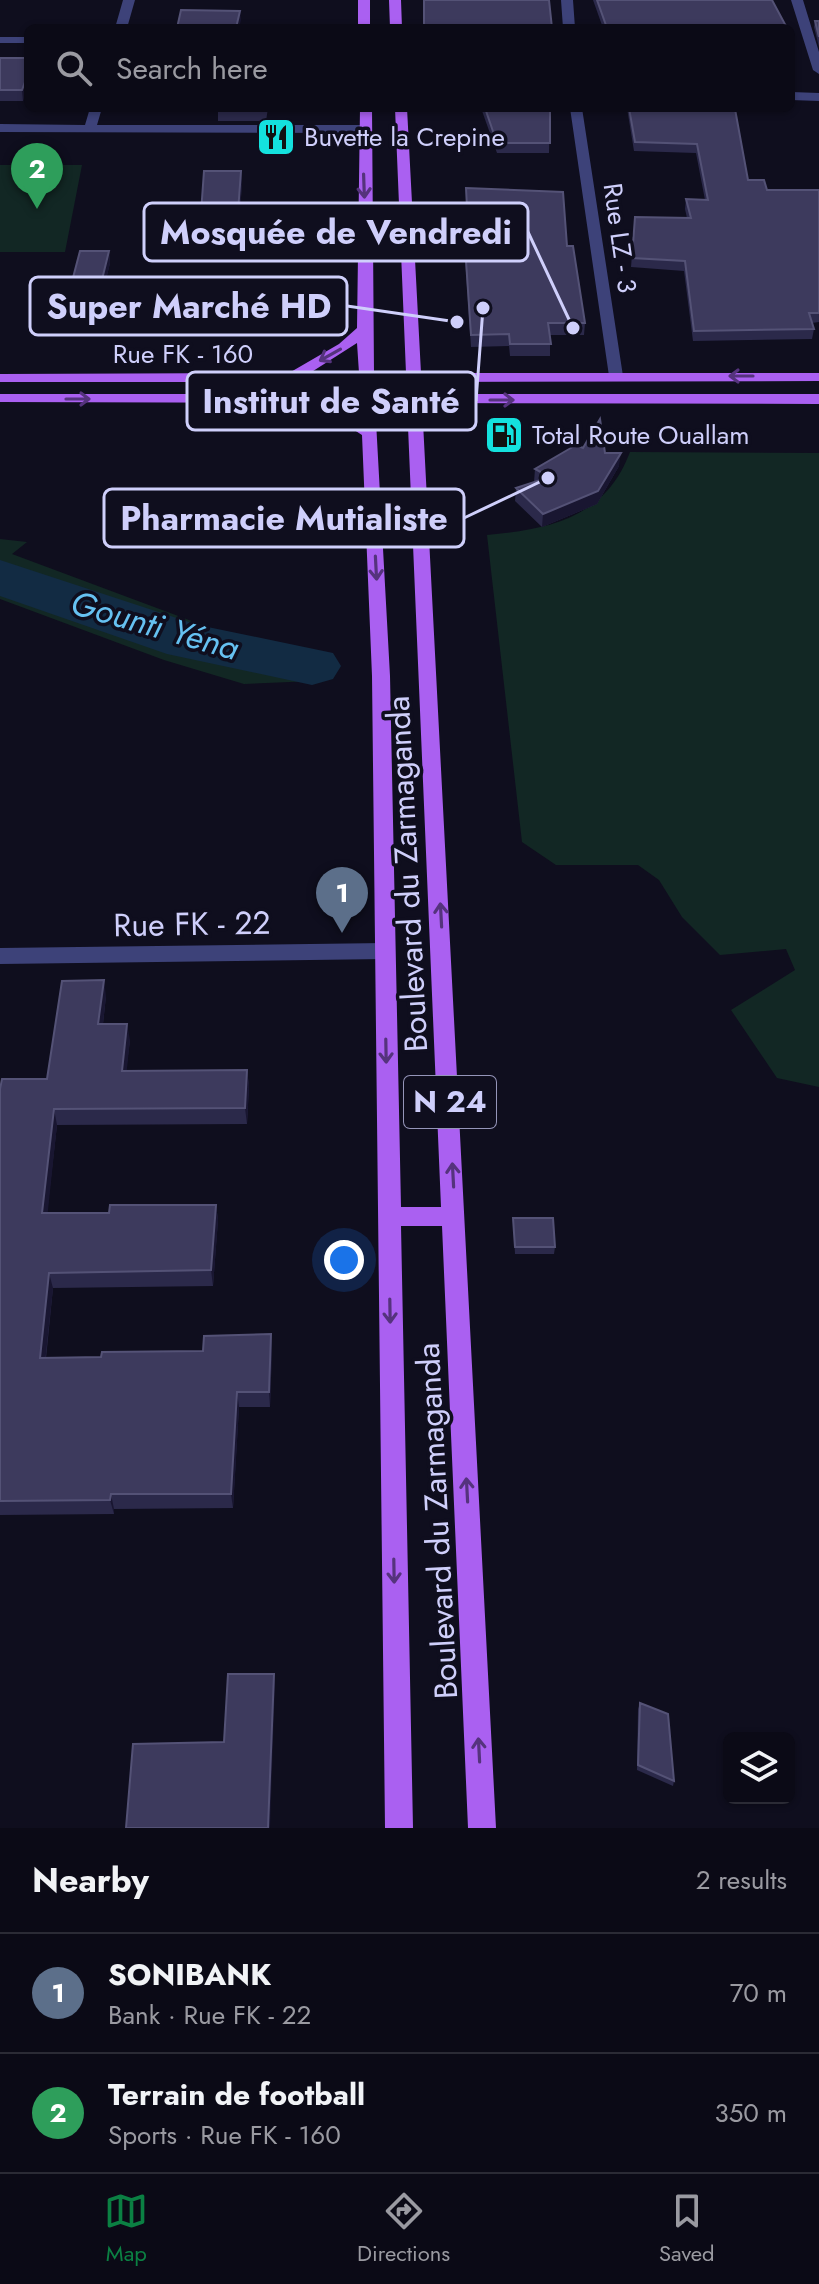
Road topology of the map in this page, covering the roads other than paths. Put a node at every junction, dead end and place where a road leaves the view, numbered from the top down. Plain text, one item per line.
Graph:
1 (129, 0) edge
2 (364, 0) edge
3 (395, 0) edge
4 (567, 0) edge
5 (797, 0) edge
6 (122, 24) edge
7 (364, 24) edge
8 (396, 24) edge
9 (569, 24) edge
10 (0, 40) edge
11 (24, 40) edge
12 (819, 70) edge
13 (795, 96) edge
14 (819, 97) edge
15 (95, 112) edge
16 (366, 112) edge
17 (401, 112) edge
18 (577, 112) edge
19 (0, 128) edge
20 (90, 128) junction
21 (365, 129) junction
22 (364, 329) junction
23 (415, 376) junction
24 (616, 376) junction
25 (293, 377) junction
26 (819, 377) edge
27 (0, 378) edge
28 (367, 378) junction
29 (0, 398) edge
30 (819, 399) edge
31 (265, 400) junction
32 (416, 400) junction
33 (368, 401) junction
34 (369, 433) junction
35 (385, 951) junction
36 (0, 956) edge
37 (388, 1216) junction
38 (455, 1217) junction
39 (399, 1828) edge
40 (482, 1828) edge

1 - 6 street
2 - 7 main road
3 - 8 main road
4 - 9 street
5 - 12 street
10 - 11 street
13 - 14 street
15 - 20 street
16 - 21 main road, Boulevard du Zarmaganda / N 24
17 - 23 main road, Boulevard du Zarmaganda / N 24
18 - 24 street, Rue LZ - 3
19 - 20 street
20 - 21 street
21 -> 22 main road, Boulevard du Zarmaganda / N 24
22 -> 25 main road
22 - 28 main road, Boulevard du Zarmaganda / N 24
23 - 24 main road, Rue FK - 160
23 - 28 main road, Rue FK - 160
23 - 32 main road, Boulevard du Zarmaganda / N 24
26 -> 24 main road, Rue FK - 160
25 - 27 main road, Rue FK - 160
25 - 28 main road, Rue FK - 160
28 - 33 main road, Boulevard du Zarmaganda / N 24
29 -> 31 main road, Rue FK - 160
32 -> 30 main road, Rue FK - 160
31 - 33 main road, Rue FK - 160
31 - 34 main road
32 - 33 main road, Rue FK - 160
38 -> 32 main road, Boulevard du Zarmaganda / N 24
33 - 34 main road, Boulevard du Zarmaganda / N 24
34 -> 35 main road, Boulevard du Zarmaganda / N 24
35 - 36 street, Rue FK - 22
35 -> 37 main road, Boulevard du Zarmaganda / N 24
37 - 38 main road
37 -> 39 main road, Boulevard du Zarmaganda / N 24
40 -> 38 main road, Boulevard du Zarmaganda / N 24

